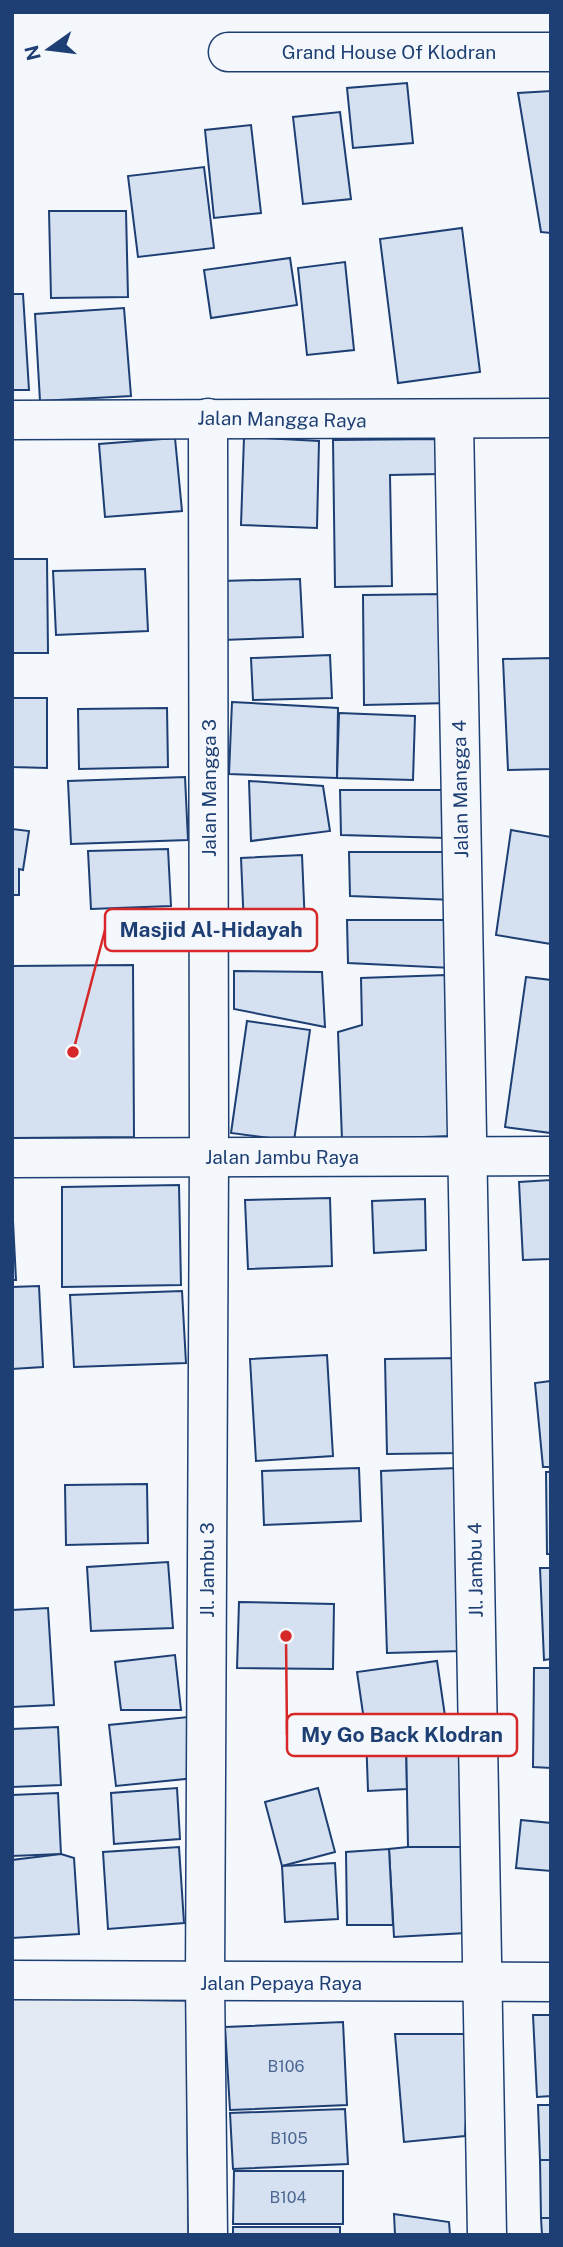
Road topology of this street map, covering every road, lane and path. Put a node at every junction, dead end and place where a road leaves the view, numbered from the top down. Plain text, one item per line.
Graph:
1 (228, 52) dead end
2 (551, 52) edge
3 (208, 418) junction
4 (551, 418) edge
5 (12, 420) edge
6 (454, 421) junction
7 (551, 1156) edge
8 (209, 1157) junction
9 (466, 1157) junction
10 (12, 1158) edge
11 (12, 1980) edge
12 (205, 1982) junction
13 (551, 1982) edge
14 (484, 1983) junction
15 (208, 2235) edge
16 (488, 2235) edge

1 - 2 street, Grand House Of Klodran
3 - 5 street, Jalan Mangga Raya
3 - 6 street, Jalan Mangga Raya
3 - 8 street, Jalan Mangga 3
4 - 6 street, Jalan Mangga Raya
6 - 9 street, Jalan Mangga 4
7 - 9 street, Jalan Jambu Raya
8 - 9 street, Jalan Jambu Raya
8 - 10 street, Jalan Jambu Raya
8 - 12 street, Jl. Jambu 3
9 - 14 street, Jl. Jambu 4
11 - 12 street, Jalan Pepaya Raya
12 - 14 street, Jalan Pepaya Raya
12 - 15 street, Jl. Jambu 3
13 - 14 street, Jalan Pepaya Raya
14 - 16 street, Jl. Jambu 4

